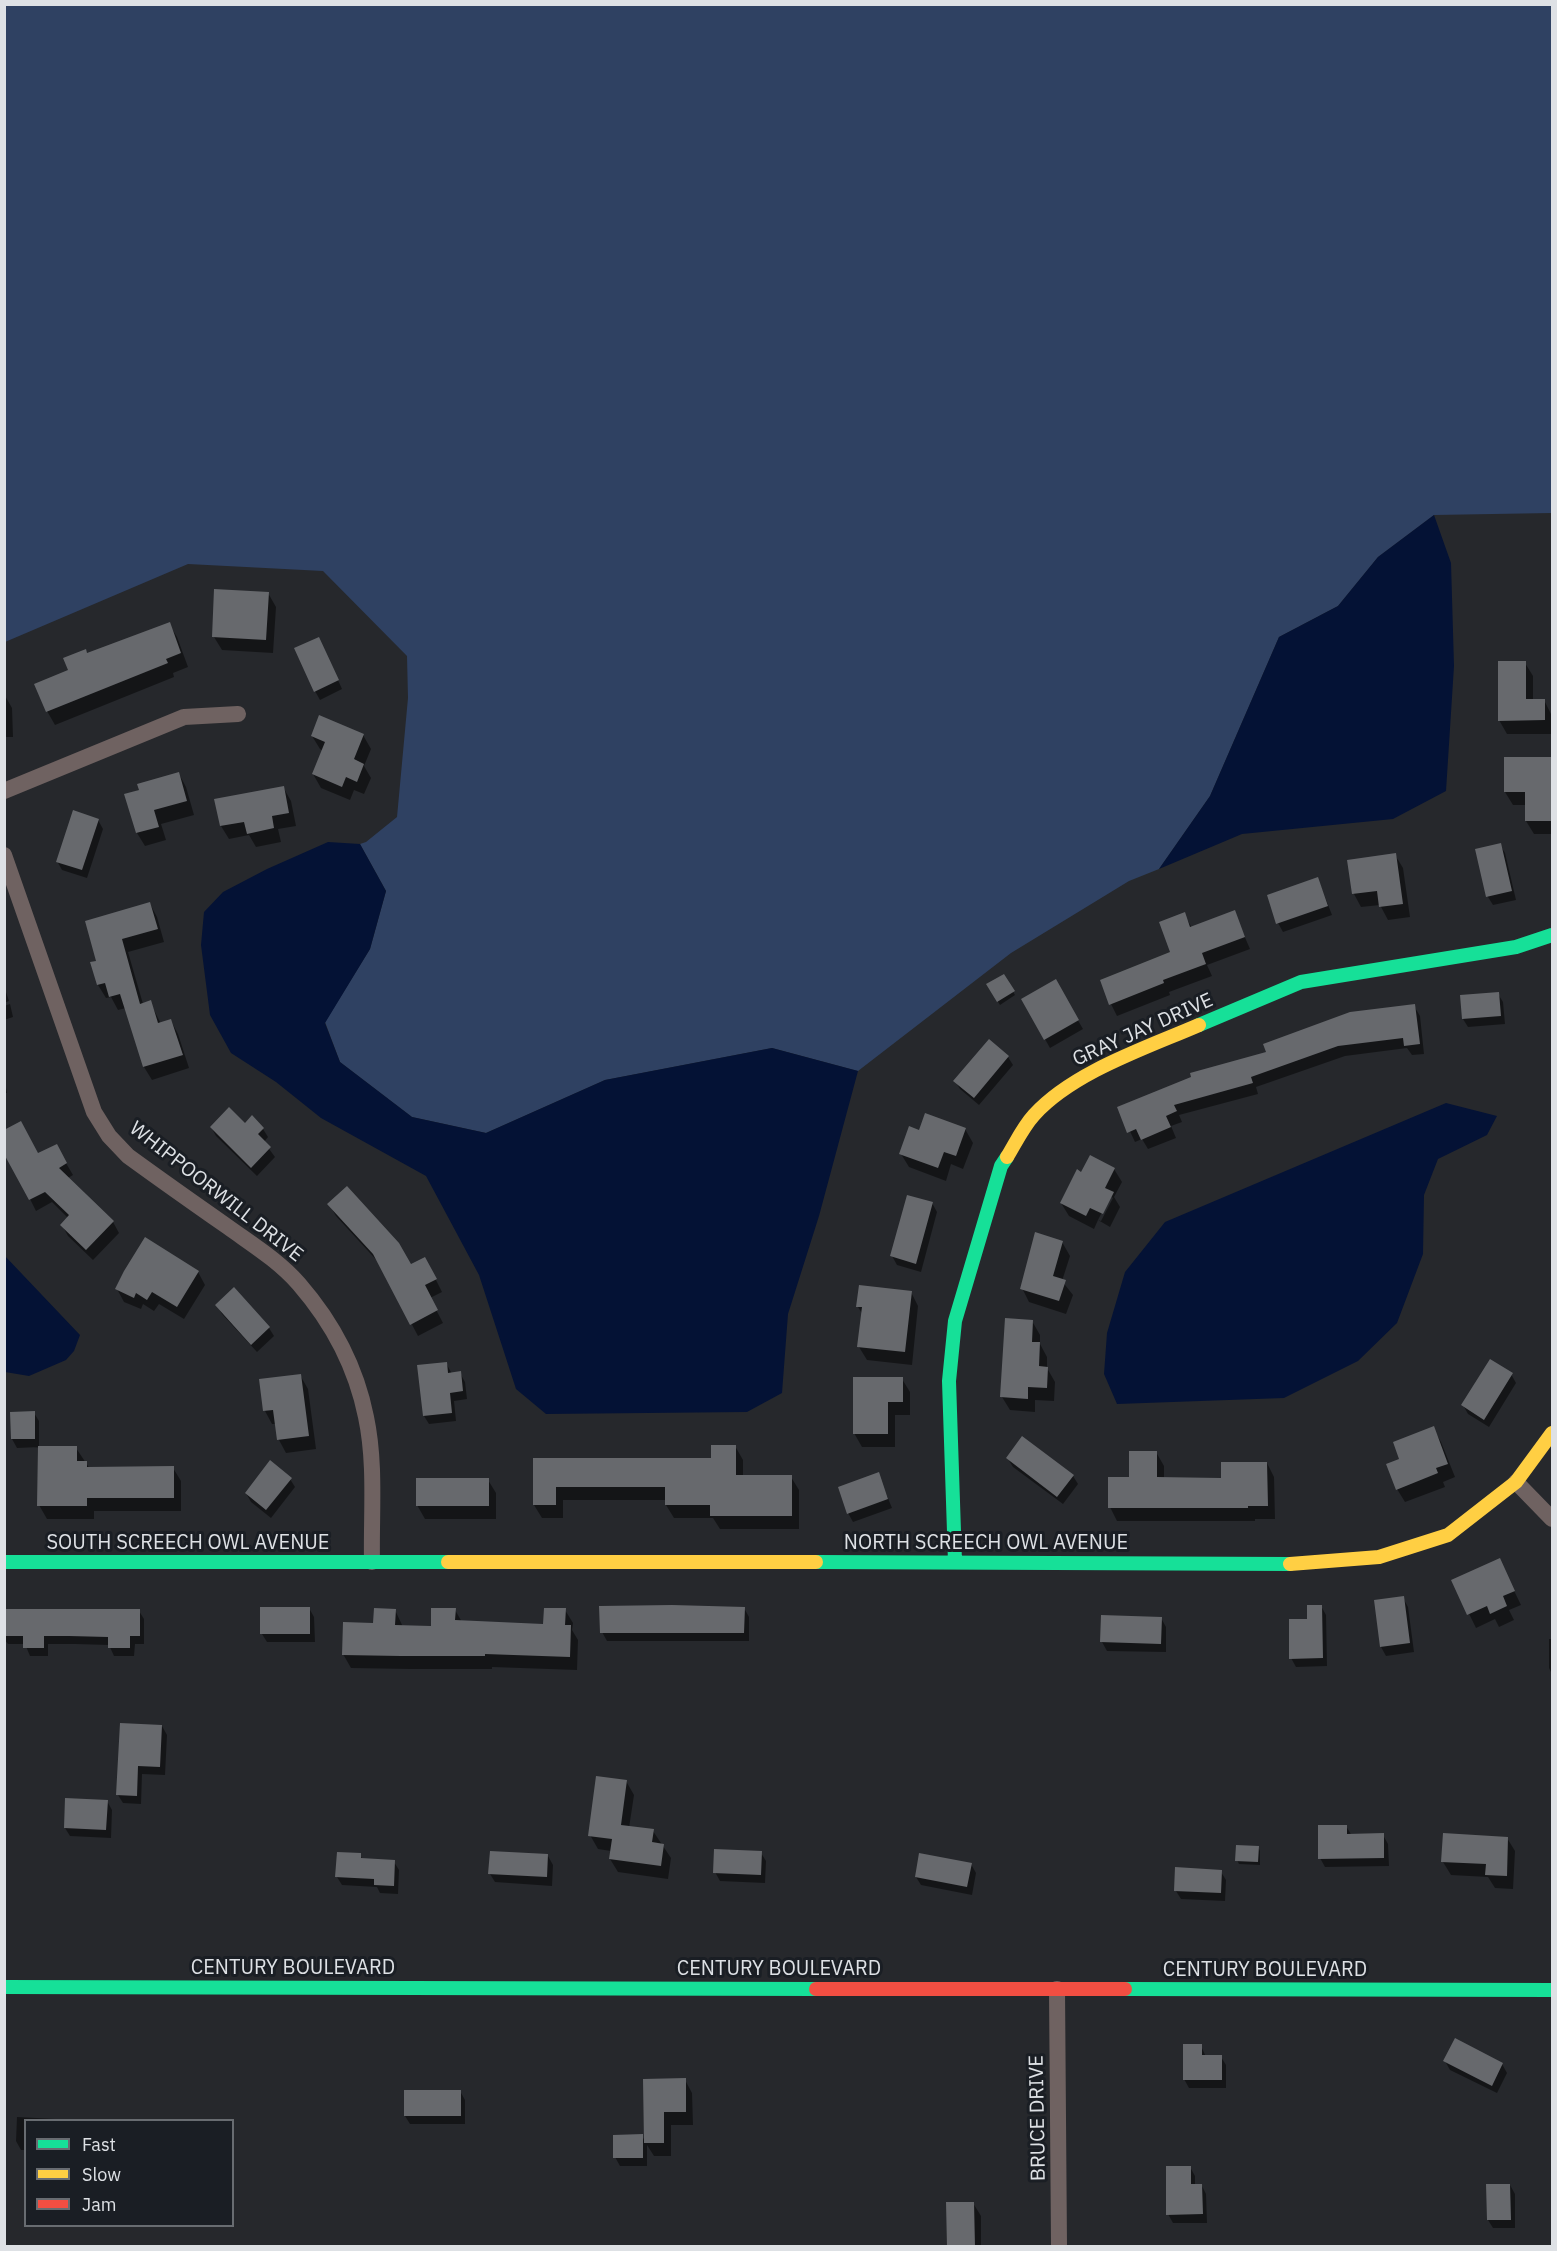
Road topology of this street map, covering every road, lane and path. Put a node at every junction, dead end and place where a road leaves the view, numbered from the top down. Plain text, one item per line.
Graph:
1 (238, 714) dead end
2 (4, 791) edge
3 (4, 855) edge
4 (1552, 935) edge
5 (1552, 1433) edge
6 (1516, 1482) junction
7 (1552, 1519) edge
8 (4, 1562) edge
9 (372, 1562) junction
10 (955, 1562) junction
11 (4, 1987) edge
12 (1057, 1989) junction
13 (1552, 1990) edge
14 (1059, 2247) edge

1 - 2 street
3 - 9 street, WHIPPOORWILL DRIVE
4 - 10 street, GRAY JAY DRIVE
5 - 6 street, NORTH SCREECH OWL AVENUE
6 - 7 street
6 - 10 street, NORTH SCREECH OWL AVENUE
8 - 9 street, SOUTH SCREECH OWL AVENUE
9 - 10 street, NORTH SCREECH OWL AVENUE
11 - 12 street, CENTURY BOULEVARD
12 - 13 street, CENTURY BOULEVARD
12 - 14 street, BRUCE DRIVE

